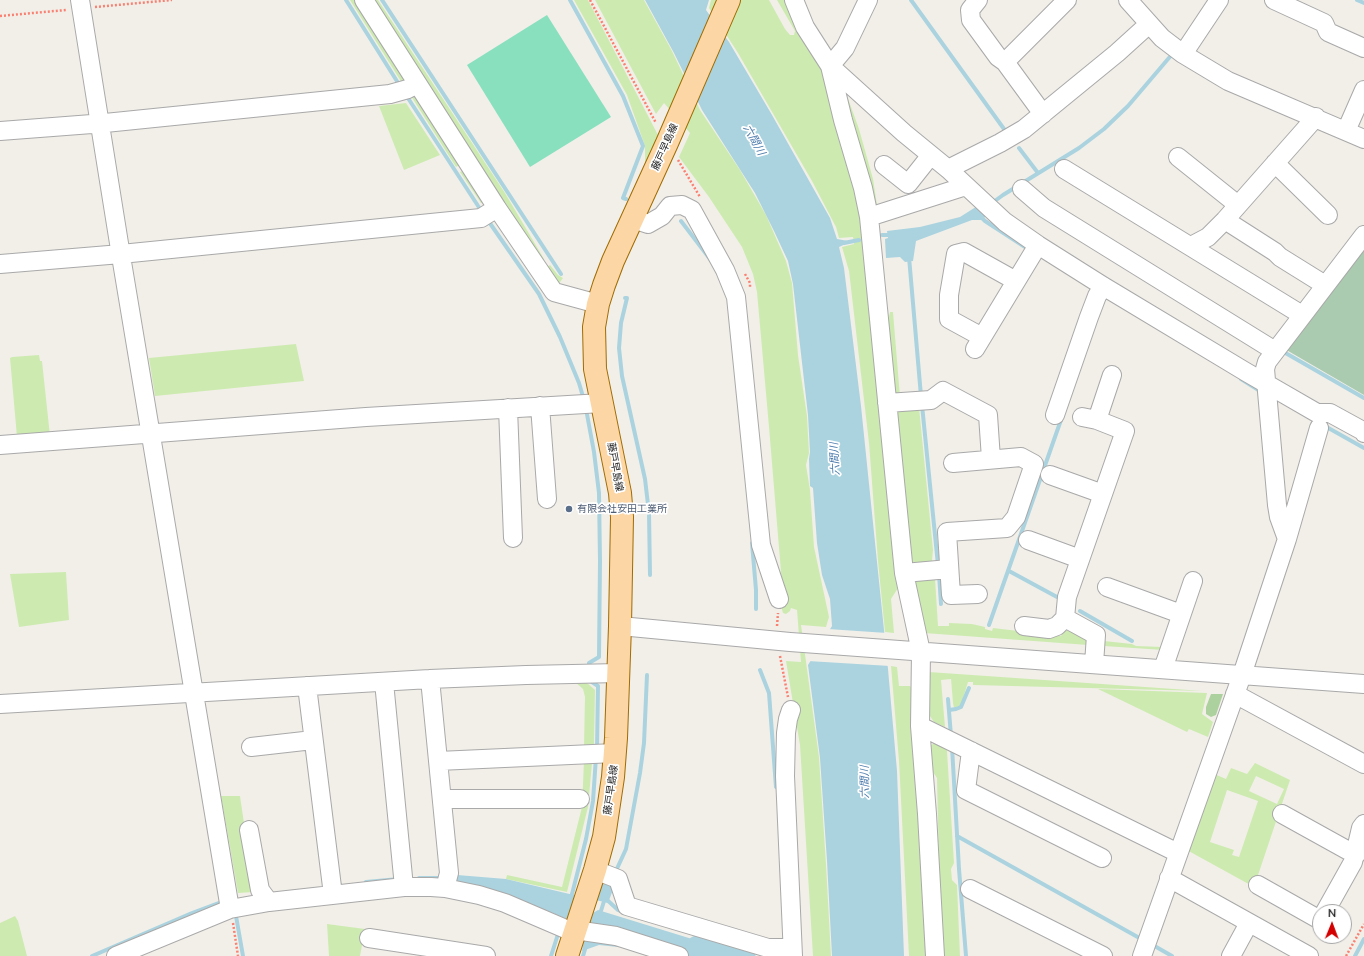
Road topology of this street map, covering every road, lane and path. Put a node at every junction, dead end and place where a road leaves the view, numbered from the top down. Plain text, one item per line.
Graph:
1 (172, 0) edge
2 (364, 0) edge
3 (729, 0) edge
4 (794, 0) edge
5 (868, 0) edge
6 (978, 0) edge
7 (1067, 0) edge
8 (1128, 0) edge
9 (1219, 0) edge
10 (1274, 0) edge
11 (84, 5) edge
12 (0, 16) edge
13 (1149, 24) junction
14 (1364, 48) edge
15 (1182, 51) junction
16 (1005, 62) junction
17 (830, 66) junction
18 (407, 88) junction
19 (1364, 90) edge
20 (1043, 114) junction
21 (1316, 118) junction
22 (104, 126) junction
23 (1348, 127) junction
24 (0, 131) edge
25 (1364, 138) edge
26 (931, 155) junction
27 (1178, 157) dead end
28 (1274, 163) junction
29 (884, 165) dead end
30 (1064, 168) dead end
31 (948, 169) junction
32 (966, 186) junction
33 (1022, 189) dead end
34 (1238, 204) junction
35 (490, 213) junction
36 (1328, 215) dead end
37 (869, 218) junction
38 (633, 219) junction
39 (1225, 220) junction
40 (1364, 235) edge
41 (1191, 246) junction
42 (1035, 251) junction
43 (125, 256) junction
44 (0, 264) edge
45 (1016, 281) junction
46 (1325, 285) junction
47 (1101, 290) junction
48 (598, 304) junction
49 (1302, 315) junction
50 (1275, 351) junction
51 (1112, 375) dead end
52 (1267, 383) junction
53 (591, 403) junction
54 (887, 403) junction
55 (541, 411) junction
56 (508, 413) junction
57 (1055, 415) dead end
58 (1319, 428) dead end
59 (1364, 433) edge
60 (154, 438) junction
61 (0, 445) edge
62 (991, 459) junction
63 (952, 463) dead end
64 (1050, 475) dead end
65 (1103, 494) junction
66 (547, 499) dead end
67 (1284, 532) junction
68 (513, 538) dead end
69 (1028, 540) dead end
70 (1080, 559) junction
71 (942, 569) junction
72 (904, 573) junction
73 (1193, 580) dead end
74 (1107, 587) dead end
75 (978, 594) dead end
76 (779, 599) dead end
77 (1181, 614) junction
78 (1065, 618) junction
79 (620, 626) junction
80 (1024, 626) dead end
81 (912, 651) junction
82 (1094, 664) junction
83 (1163, 669) junction
84 (619, 673) junction
85 (1242, 675) junction
86 (431, 684) junction
87 (1364, 684) edge
88 (385, 686) junction
89 (308, 691) junction
90 (1235, 694) junction
91 (197, 695) junction
92 (0, 704) edge
93 (791, 710) dead end
94 (920, 726) junction
95 (313, 740) junction
96 (958, 744) junction
97 (251, 747) dead end
98 (600, 754) junction
99 (438, 761) junction
100 (1364, 764) edge
101 (442, 799) junction
102 (580, 799) dead end
103 (1282, 814) dead end
104 (1364, 824) edge
105 (249, 830) dead end
106 (1178, 853) junction
107 (1356, 855) junction
108 (1102, 858) dead end
109 (607, 875) junction
110 (1169, 878) junction
111 (404, 881) junction
112 (447, 881) junction
113 (1258, 885) dead end
114 (332, 889) junction
115 (970, 889) dead end
116 (265, 897) junction
117 (228, 903) junction
118 (1329, 904) edge
119 (1312, 915) edge
120 (1249, 923) junction
121 (1364, 924) edge
122 (576, 928) junction
123 (369, 938) dead end
124 (1146, 946) edge
125 (790, 950) edge
126 (1080, 951) edge
127 (116, 956) edge
128 (238, 956) edge
129 (486, 956) edge
130 (567, 956) edge
131 (679, 956) edge
132 (934, 956) edge
133 (1102, 956) edge
134 (1231, 956) edge
135 (1309, 956) edge
136 (1346, 956) edge

1 - 11 path
2 - 18 street
3 - 38 main road, 藤戸早島線
4 - 17 street
5 - 17 street
6 - 16 street
7 - 16 street
8 - 13 street
9 - 15 street
10 - 14 street
11 - 12 path
11 - 22 street
13 - 15 street
13 - 20 street
15 - 21 street
16 - 20 street
17 - 26 street
17 - 37 street
18 - 22 street
18 - 35 street
19 - 23 street
20 - 31 street
21 - 23 street
21 - 28 street
22 - 24 street
22 - 43 street
23 - 25 street
26 - 29 street
26 - 31 street
27 - 34 street
28 - 34 street
28 - 36 street
30 - 41 street
31 - 32 street
32 - 37 street
32 - 42 street
33 - 50 street
34 - 39 street
35 - 43 street
35 - 48 street
37 - 54 street
38 - 48 main road, 藤戸早島線
38 - 76 street
39 - 41 street
39 - 46 street
40 - 46 street
41 - 49 street
42 - 45 street
42 - 47 street
43 - 44 street
43 - 60 street
45 - 45 street
46 - 49 street
47 - 52 street
47 - 57 street
48 - 53 main road, 藤戸早島線
49 - 50 street
50 - 52 street
51 - 65 street
52 - 59 street
52 - 67 street
53 - 55 street
53 - 79 main road, 藤戸早島線
54 - 62 street
54 - 72 street
55 - 56 street
55 - 66 street
56 - 60 street
56 - 68 street
58 - 67 street
60 - 61 street
60 - 91 street
62 - 63 street
62 - 71 street
64 - 65 street
65 - 70 street
67 - 85 street
69 - 70 street
70 - 78 street
71 - 72 street
71 - 75 street
72 - 81 street
73 - 77 street
74 - 77 street
77 - 83 street
78 - 80 street
78 - 82 street
79 - 81 street
79 - 84 main road, 藤戸早島線
81 - 82 street
81 - 94 street
82 - 83 street
83 - 85 street
84 - 86 street
84 - 98 main road, 藤戸早島線
85 - 87 street
85 - 90 street
86 - 88 street
86 - 99 street
88 - 89 street
88 - 111 street
89 - 91 street
89 - 95 street
90 - 100 street
90 - 106 street
91 - 92 street
91 - 117 street
93 - 125 street
94 - 96 street
94 - 132 street
95 - 97 street
95 - 114 street
96 - 106 street
96 - 108 street
98 - 99 street
98 - 109 main road, 藤戸早島線
99 - 101 street
101 - 102 street
101 - 112 street
103 - 107 street
104 - 107 street
105 - 116 street
106 - 110 street
107 - 118 street
109 - 122 main road, 藤戸早島線
109 - 125 street
110 - 120 street
110 - 124 street
111 - 112 street
111 - 114 street
112 - 122 street
113 - 119 street
114 - 116 street
115 - 126 street
116 - 117 street
117 - 127 street
117 - 128 path
120 - 134 street
120 - 135 street
121 - 136 path
122 - 130 main road, 藤戸早島線
122 - 131 street
123 - 129 street
126 - 133 street

